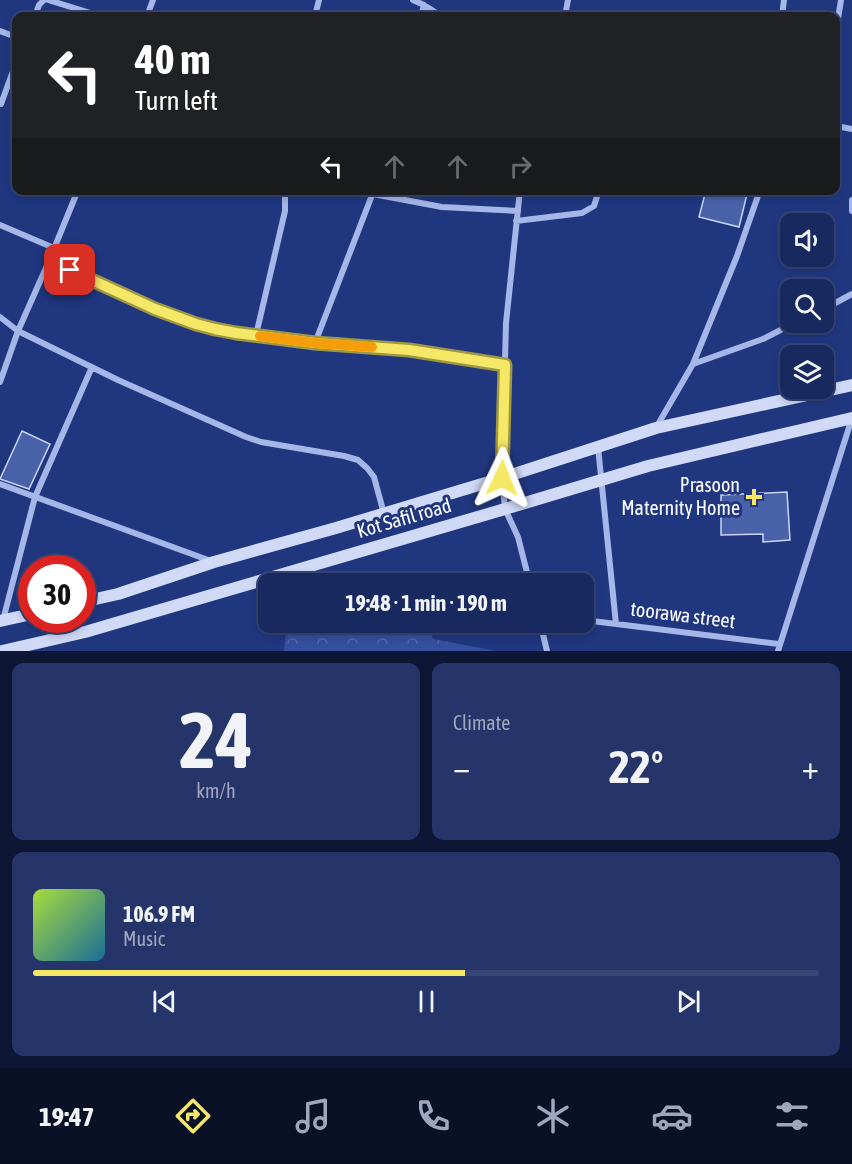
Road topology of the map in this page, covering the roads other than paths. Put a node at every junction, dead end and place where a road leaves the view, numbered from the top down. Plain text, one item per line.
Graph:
1 (46, 0) edge
2 (413, 0) edge
3 (424, 5) junction
4 (36, 12) edge
5 (86, 12) edge
6 (422, 12) edge
7 (435, 12) edge
8 (12, 74) edge
9 (1, 104) edge
10 (76, 195) edge
11 (285, 195) edge
12 (372, 195) edge
13 (387, 195) edge
14 (520, 195) edge
15 (597, 195) edge
16 (758, 195) edge
17 (852, 200) edge
18 (518, 211) junction
19 (852, 212) edge
20 (516, 221) junction
21 (0, 225) edge
22 (54, 248) junction
23 (50, 261) junction
24 (852, 294) edge
25 (834, 304) edge
26 (0, 317) edge
27 (780, 330) edge
28 (18, 331) junction
29 (255, 335) junction
30 (315, 343) junction
31 (693, 364) junction
32 (505, 365) junction
33 (92, 367) junction
34 (0, 382) edge
35 (852, 385) edge
36 (852, 418) edge
37 (656, 428) junction
38 (598, 447) junction
39 (502, 478) junction
40 (601, 480) junction
41 (0, 484) edge
42 (35, 497) junction
43 (505, 509) junction
44 (384, 513) junction
45 (214, 562) junction
46 (527, 573) edge
47 (96, 599) edge
48 (18, 617) edge
49 (2, 621) edge
50 (594, 621) edge
51 (616, 624) junction
52 (543, 633) edge
53 (778, 647) edge
54 (2, 651) edge
55 (547, 651) edge

1 - 4 street
1 - 5 street
2 - 3 street
3 - 6 street
3 - 7 street
8 - 9 street
10 - 22 street
11 - 29 street
12 - 30 street
13 - 18 street
14 - 18 street
15 - 20 street
16 - 31 street
17 - 19 street
18 - 20 street
20 - 32 street
21 - 22 street
22 - 23 street
23 - 28 street
23 - 29 street
24 - 25 street
26 - 28 street
27 - 31 street
28 - 33 street
28 - 34 street
29 - 30 street
30 - 32 street
31 - 37 street
32 - 39 street
33 - 42 street
33 - 44 street
35 - 37 main road, Kot Safil road
36 - 40 main road, Kot Safil road
36 - 53 street
37 - 38 main road, Kot Safil road
38 - 39 main road, Kot Safil road
38 - 40 street
39 - 43 street
39 - 44 main road, Kot Safil road
40 - 43 main road, Kot Safil road
40 - 51 street
41 - 42 street
42 - 45 street
42 - 49 street
43 - 46 street
43 - 54 main road, Kot Safil road
44 - 45 main road, Kot Safil road
45 - 47 main road, Kot Safil road
48 - 49 main road
50 - 51 street, toorawa street
51 - 53 street, toorawa street
52 - 55 street

